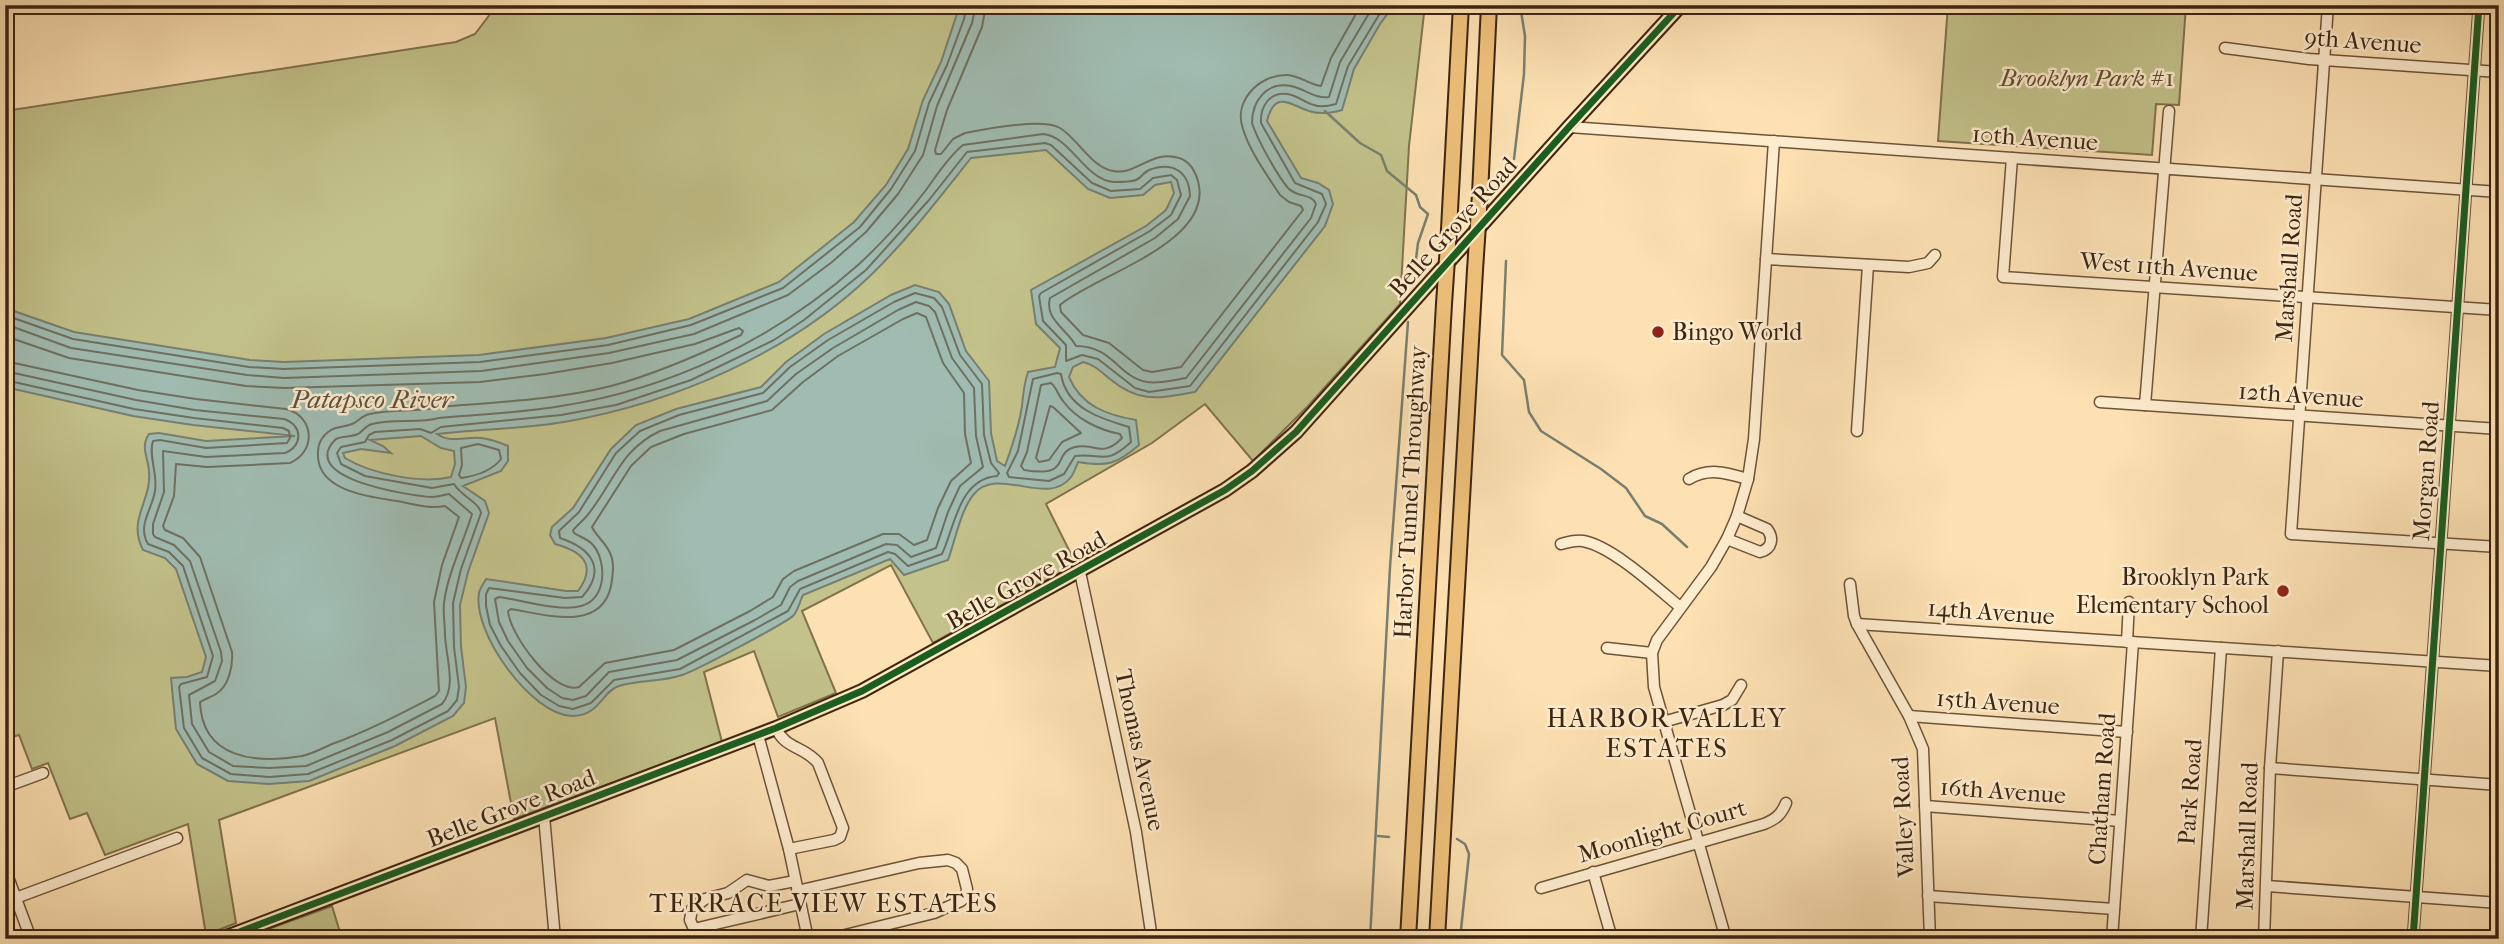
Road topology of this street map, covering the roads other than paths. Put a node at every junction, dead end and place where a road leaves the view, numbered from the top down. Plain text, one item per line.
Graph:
1 (1461, 5) edge
2 (1489, 5) edge
3 (1681, 5) edge
4 (2328, 5) edge
5 (2479, 5) edge
6 (2225, 48) dead end
7 (2325, 59) junction
8 (2474, 70) junction
9 (2499, 72) edge
10 (2169, 111) dead end
11 (1569, 127) junction
12 (1774, 141) junction
13 (2012, 158) junction
14 (2164, 169) junction
15 (2316, 179) junction
16 (2466, 190) junction
17 (2499, 192) edge
18 (1935, 255) dead end
19 (1766, 258) junction
20 (1868, 265) junction
21 (2155, 287) junction
22 (2308, 297) junction
23 (2457, 307) junction
24 (2499, 310) edge
25 (2100, 402) dead end
26 (2145, 405) junction
27 (2299, 416) junction
28 (2449, 426) junction
29 (2499, 429) edge
30 (1857, 431) dead end
31 (1689, 479) dead end
32 (1748, 479) junction
33 (1737, 516) junction
34 (1727, 539) junction
35 (1561, 544) dead end
36 (2440, 544) junction
37 (2499, 548) edge
38 (1080, 572) junction
39 (1850, 584) dead end
40 (2129, 602) dead end
41 (1680, 607) junction
42 (1857, 624) junction
43 (2130, 642) junction
44 (1607, 648) dead end
45 (2221, 648) junction
46 (2278, 651) junction
47 (1652, 653) junction
48 (2432, 661) junction
49 (2499, 666) edge
50 (1741, 685) dead end
51 (1909, 716) junction
52 (1663, 722) junction
53 (776, 728) junction
54 (2127, 732) junction
55 (758, 735) junction
56 (2270, 768) junction
57 (43, 773) dead end
58 (2424, 780) junction
59 (2499, 785) edge
60 (5, 787) edge
61 (1786, 803) dead end
62 (1925, 806) junction
63 (544, 816) junction
64 (2120, 821) junction
65 (177, 838) dead end
66 (1699, 842) junction
67 (789, 849) junction
68 (5, 869) edge
69 (1593, 872) junction
70 (796, 886) junction
71 (2267, 886) junction
72 (1541, 888) dead end
73 (1928, 896) junction
74 (16, 898) junction
75 (2416, 898) junction
76 (5, 902) edge
77 (2499, 903) edge
78 (800, 904) junction
79 (2114, 909) junction
80 (692, 934) edge
81 (807, 936) edge
82 (31, 939) edge
83 (221, 939) edge
84 (555, 939) edge
85 (785, 939) edge
86 (829, 939) edge
87 (1152, 939) edge
88 (1408, 939) edge
89 (1437, 939) edge
90 (1612, 939) edge
91 (1726, 939) edge
92 (1930, 939) edge
93 (2112, 939) edge
94 (2201, 939) edge
95 (2264, 939) edge
96 (2413, 939) edge

1 - 88 highway, Harbor Tunnel Throughway, bridge
2 - 89 highway, bridge
3 - 11 main road, Belle Grove Road
4 - 7 street, Marshall Road
5 - 8 street, Morgan Road
6 - 7 street, 9th Avenue
7 - 8 street, 9th Avenue
7 - 15 street, Marshall Road
8 - 9 street, 9th Avenue
8 - 16 street, Morgan Road
10 - 14 street
11 - 12 street, 10th Avenue
11 - 38 main road, Belle Grove Road
12 - 13 street, 10th Avenue
12 - 19 street
13 - 14 street, 10th Avenue
13 - 21 street, West 11th Avenue
14 - 15 street, 10th Avenue
14 - 21 street
15 - 16 street, 10th Avenue
15 - 22 street, Marshall Road
16 - 17 street, 10th Avenue
16 - 23 street, Morgan Road
18 - 20 street
19 - 20 street
19 - 32 street
20 - 30 street
21 - 22 street, West 11th Avenue
21 - 26 street
22 - 23 street, West 11th Avenue
22 - 27 street, Marshall Road
23 - 24 street, West 11th Avenue
23 - 28 street, Morgan Road
25 - 26 street, 12th Avenue
26 - 27 street, 12th Avenue
27 - 28 street, 12th Avenue
27 - 36 street, Marshall Road
28 - 29 street, 12th Avenue
28 - 36 street, Morgan Road
31 - 32 street
32 - 33 street
33 - 34 street
33 - 34 street
34 - 41 street
35 - 41 street
36 - 37 street
36 - 48 street, Morgan Road
38 - 53 main road, Belle Grove Road
38 - 87 street, Thomas Avenue
39 - 42 street, Valley Road
40 - 43 street, Chatham Road
41 - 47 street
42 - 43 street, 14th Avenue
42 - 51 street, Valley Road
43 - 45 street, 14th Avenue
43 - 54 street, Chatham Road
44 - 47 street
45 - 46 street, 14th Avenue
45 - 94 street, Park Road
46 - 48 street, 14th Avenue
46 - 56 street, Marshall Road
47 - 52 street
48 - 49 street, 14th Avenue
48 - 58 street, Morgan Road
50 - 52 street
51 - 54 street, 15th Avenue
51 - 62 street, Valley Road
52 - 66 street
53 - 55 main road, Belle Grove Road
53 - 67 street
54 - 64 street, Chatham Road
55 - 63 main road, Belle Grove Road
55 - 67 street
56 - 58 street
56 - 71 street, Marshall Road
57 - 60 street
58 - 59 street
58 - 75 street, Morgan Road
61 - 66 street, Moonlight Court
62 - 64 street, 16th Avenue
62 - 73 street, Valley Road
63 - 83 main road, Belle Grove Road
63 - 84 street
64 - 79 street, Chatham Road
65 - 74 street
66 - 69 street, Moonlight Court
66 - 91 street
67 - 70 street
68 - 74 street
69 - 72 street, Moonlight Court
69 - 90 street
70 - 78 street
70 - 80 street
70 - 86 street
71 - 75 street
71 - 95 street, Marshall Road
73 - 79 street
73 - 92 street, Valley Road
74 - 76 street
74 - 82 street
75 - 77 street
75 - 96 street, Morgan Road
78 - 80 street
78 - 81 street
79 - 93 street, Chatham Road
81 - 85 street

